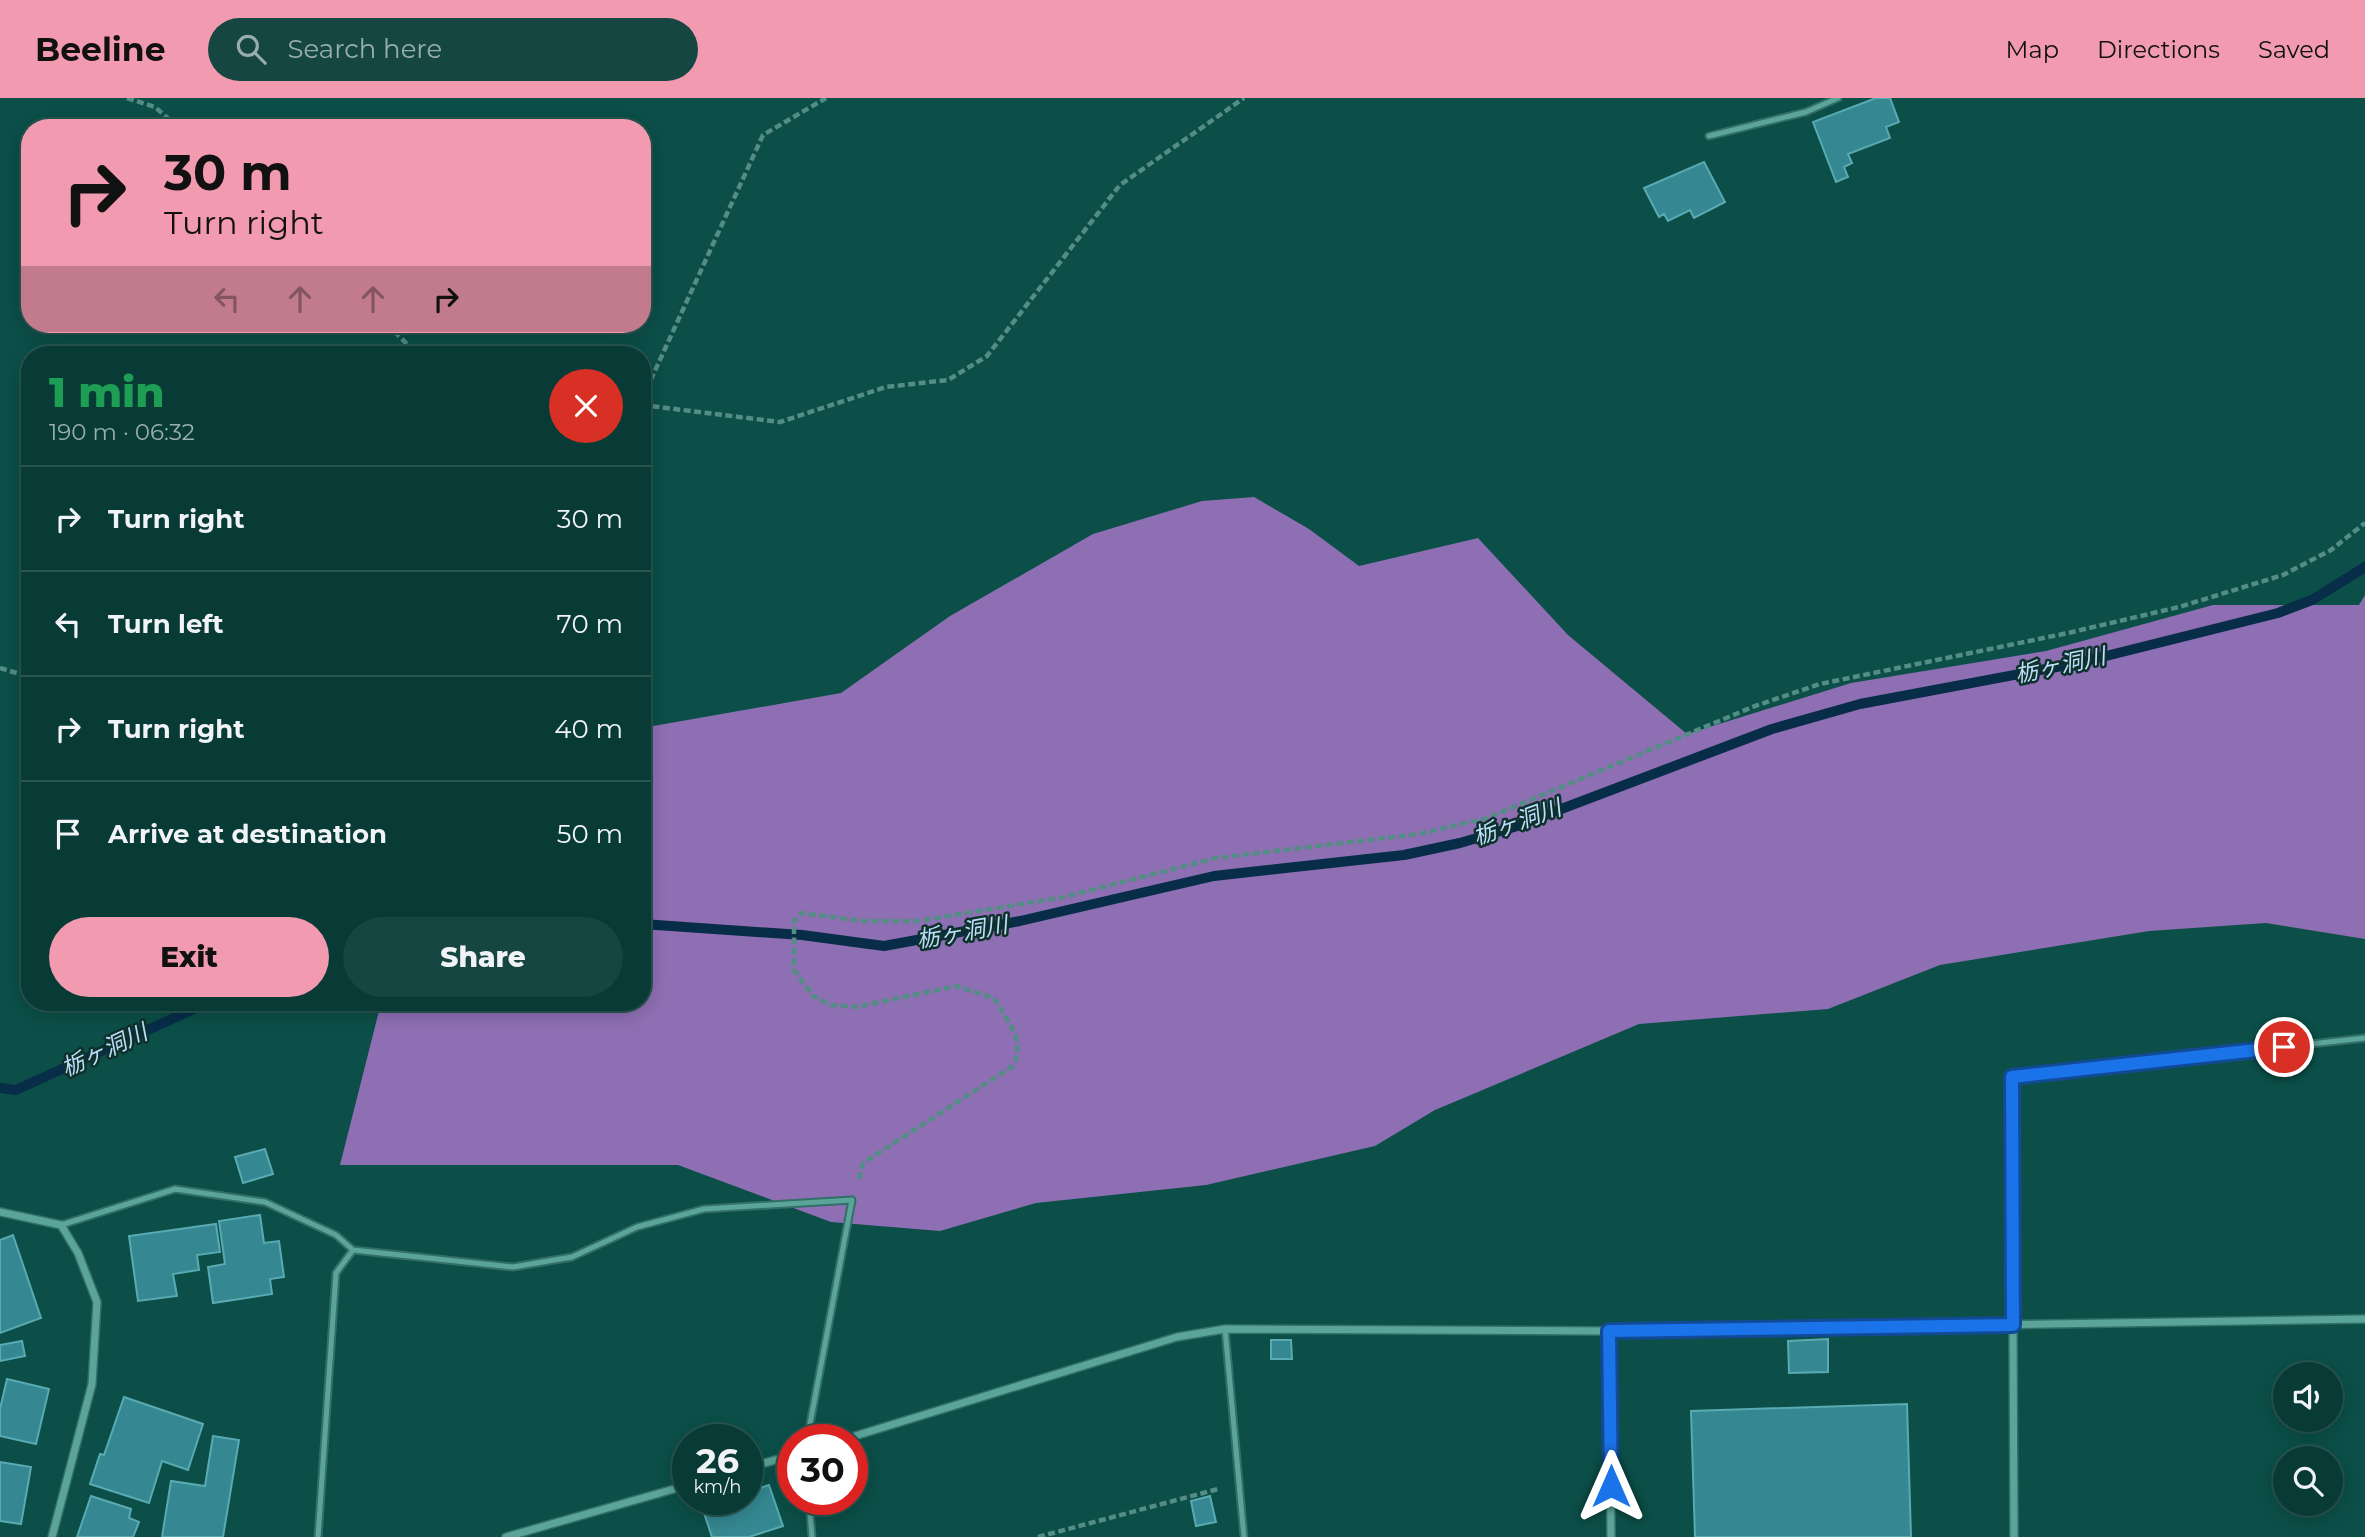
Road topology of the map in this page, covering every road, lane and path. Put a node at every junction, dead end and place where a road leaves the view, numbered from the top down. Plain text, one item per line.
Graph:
1 (127, 98) edge
2 (826, 98) edge
3 (1244, 98) edge
4 (1838, 98) edge
5 (169, 119) edge
6 (1709, 136) dead end
7 (396, 333) edge
8 (409, 346) edge
9 (651, 379) edge
10 (651, 406) edge
11 (2365, 523) edge
12 (0, 667) edge
13 (21, 674) edge
14 (2365, 1038) edge
15 (852, 1200) junction
16 (0, 1212) edge
17 (61, 1225) junction
18 (353, 1250) junction
19 (2365, 1320) edge
20 (2013, 1325) junction
21 (1225, 1329) junction
22 (1609, 1331) junction
23 (810, 1424) edge
24 (868, 1432) edge
25 (1239, 1483) junction
26 (672, 1490) edge
27 (810, 1515) edge
28 (52, 1537) edge
29 (318, 1537) edge
30 (506, 1537) edge
31 (812, 1537) edge
32 (1038, 1537) edge
33 (1244, 1537) edge
34 (1611, 1537) edge
35 (2014, 1537) edge

1 - 5 path
2 - 9 path
3 - 10 path
4 - 6 lane
7 - 8 path
11 - 15 path
12 - 13 path
14 - 20 lane
15 - 18 lane
15 - 23 lane
16 - 17 street
17 - 18 lane
17 - 28 street
18 - 29 lane
19 - 20 street
20 - 22 street
20 - 35 street
21 - 22 street
21 - 24 street
21 - 25 lane
22 - 34 street
25 - 32 path
25 - 33 lane
26 - 30 street
27 - 31 lane

